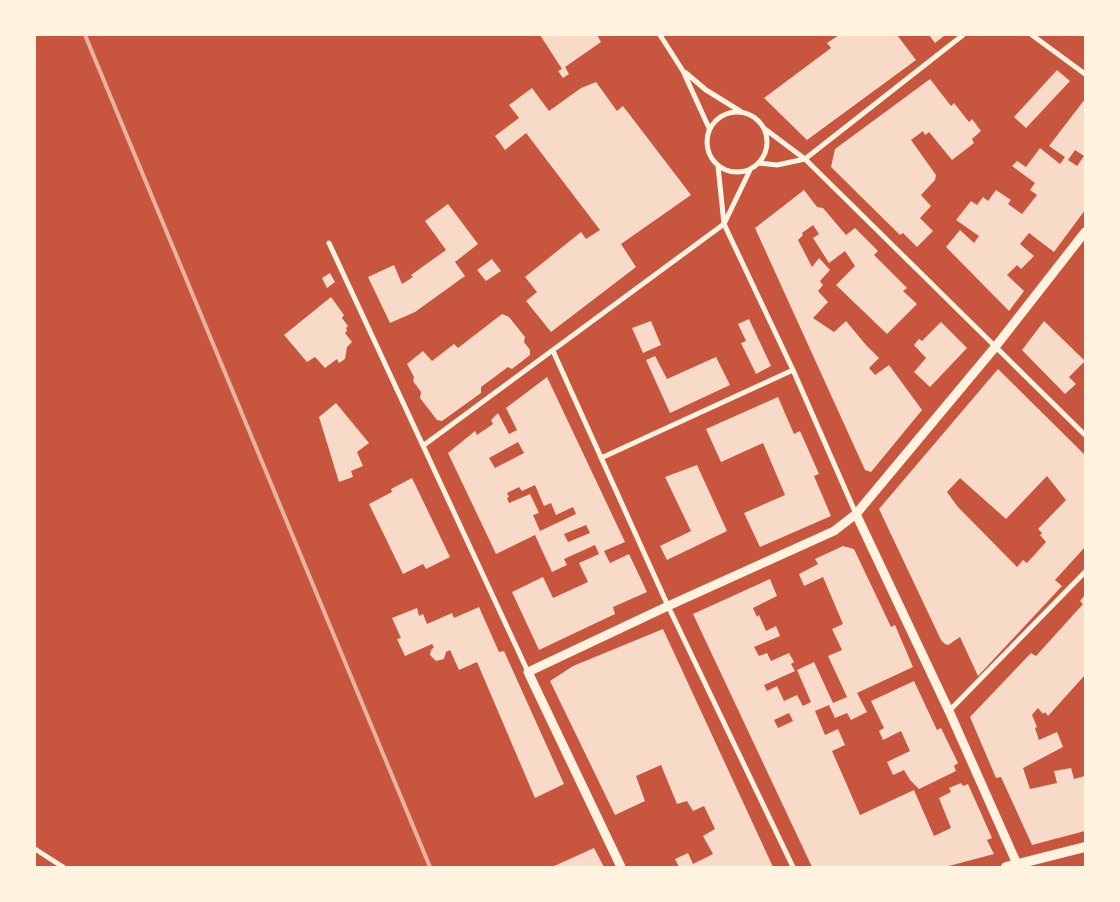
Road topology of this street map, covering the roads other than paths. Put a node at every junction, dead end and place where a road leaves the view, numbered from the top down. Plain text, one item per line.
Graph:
1 (660, 35) edge
2 (963, 35) edge
3 (1032, 35) edge
4 (683, 71) junction
5 (1085, 74) edge
6 (740, 111) junction
7 (709, 128) junction
8 (765, 129) junction
9 (805, 159) junction
10 (759, 163) junction
11 (718, 166) junction
12 (750, 170) junction
13 (724, 224) junction
14 (1085, 232) edge
15 (329, 243) dead end
16 (996, 346) junction
17 (553, 351) junction
18 (793, 370) junction
19 (1085, 435) edge
20 (424, 445) junction
21 (601, 458) junction
22 (856, 514) junction
23 (1085, 572) edge
24 (668, 606) junction
25 (528, 672) junction
26 (949, 711) junction
27 (1085, 847) edge
28 (35, 849) edge
29 (1018, 865) edge
30 (63, 867) edge
31 (621, 867) edge
32 (793, 867) edge
33 (1006, 867) edge

1 - 4 street
2 - 9 street
3 - 5 street
4 - 6 street
4 - 7 street
6 - 7 street
6 - 8 street
7 - 11 street
8 - 9 street
8 - 10 street
9 - 10 street
9 - 16 street
10 - 12 street
11 - 12 street
11 - 13 street
12 - 13 street
13 - 17 street
13 - 18 street
14 - 16 street
15 - 20 street
16 - 19 street
16 - 22 street
17 - 20 street
17 - 21 street
18 - 21 street
18 - 22 street
20 - 25 street
21 - 24 street
22 - 24 street
22 - 26 street
23 - 26 street
24 - 25 street
24 - 32 street
25 - 31 street
26 - 29 street
27 - 29 main road
28 - 30 street
29 - 33 main road

